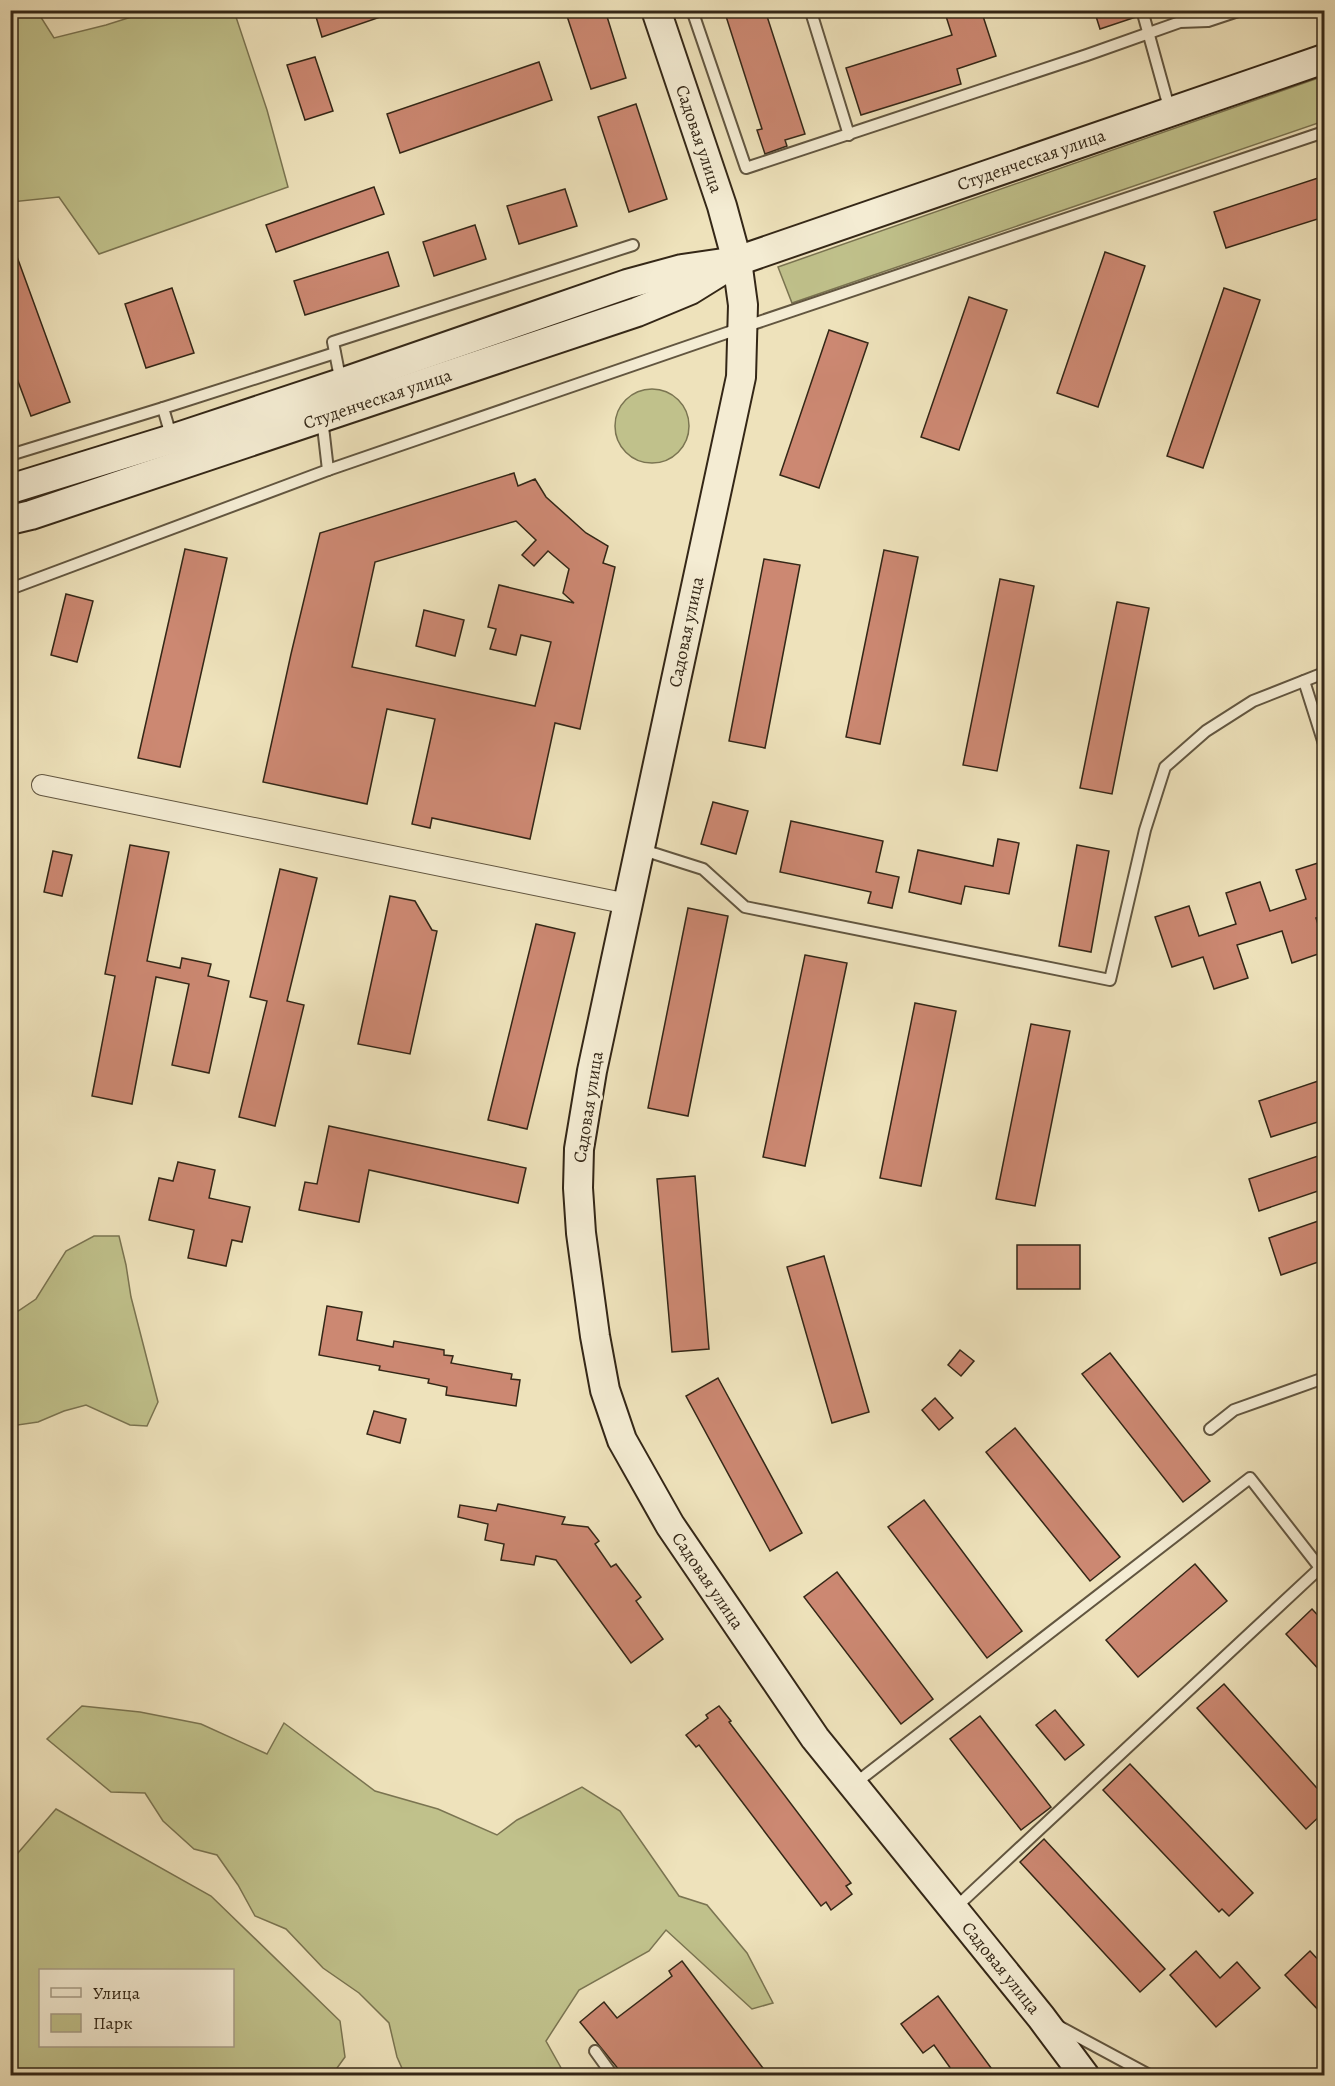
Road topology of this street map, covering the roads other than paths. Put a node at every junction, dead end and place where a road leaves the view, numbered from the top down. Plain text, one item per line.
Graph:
1 (656, 10) edge
2 (692, 10) edge
3 (1142, 10) edge
4 (1241, 10) edge
5 (813, 11) edge
6 (1148, 34) junction
7 (1324, 59) edge
8 (1170, 111) junction
9 (1324, 132) edge
10 (849, 135) junction
11 (633, 245) dead end
12 (737, 261) junction
13 (744, 327) junction
14 (335, 352) junction
15 (341, 383) junction
16 (163, 408) junction
17 (322, 418) junction
18 (172, 439) junction
19 (10, 454) edge
20 (328, 470) junction
21 (10, 489) edge
22 (10, 520) edge
23 (10, 589) edge
24 (1324, 673) edge
25 (1304, 681) junction
26 (1324, 744) edge
27 (42, 785) dead end
28 (640, 849) junction
29 (628, 904) junction
30 (1324, 1378) edge
31 (1210, 1429) dead end
32 (1322, 1570) edge
33 (852, 1785) junction
34 (953, 1910) junction
35 (1041, 2017) junction
36 (595, 2051) dead end
37 (613, 2076) edge
38 (1085, 2076) edge
39 (1151, 2076) edge

1 - 12 main road, Садовая улица
2 - 10 lane
3 - 6 lane
4 - 6 lane
5 - 10 lane
6 - 8 lane
6 - 10 lane
7 - 8 main road, Студенческая улица
8 - 12 main road, Студенческая улица
9 - 13 lane
11 - 14 lane
12 - 13 main road, Садовая улица
12 - 15 main road, Студенческая улица
12 - 17 main road, Студенческая улица
13 - 20 lane
13 - 28 main road, Садовая улица
14 - 15 lane
14 - 16 lane
15 - 18 main road, Студенческая улица
16 - 18 lane
16 - 19 lane
17 - 20 lane
17 - 22 main road, Студенческая улица
18 - 21 main road, Студенческая улица
20 - 23 lane
24 - 25 lane
25 - 26 lane
25 - 28 lane
27 - 29 street
28 - 29 main road, Садовая улица
29 - 33 main road, Садовая улица
30 - 31 lane
32 - 33 lane
32 - 34 lane
33 - 34 main road, Садовая улица
34 - 35 main road, Садовая улица
35 - 38 main road, Садовая улица
35 - 39 lane
36 - 37 lane

